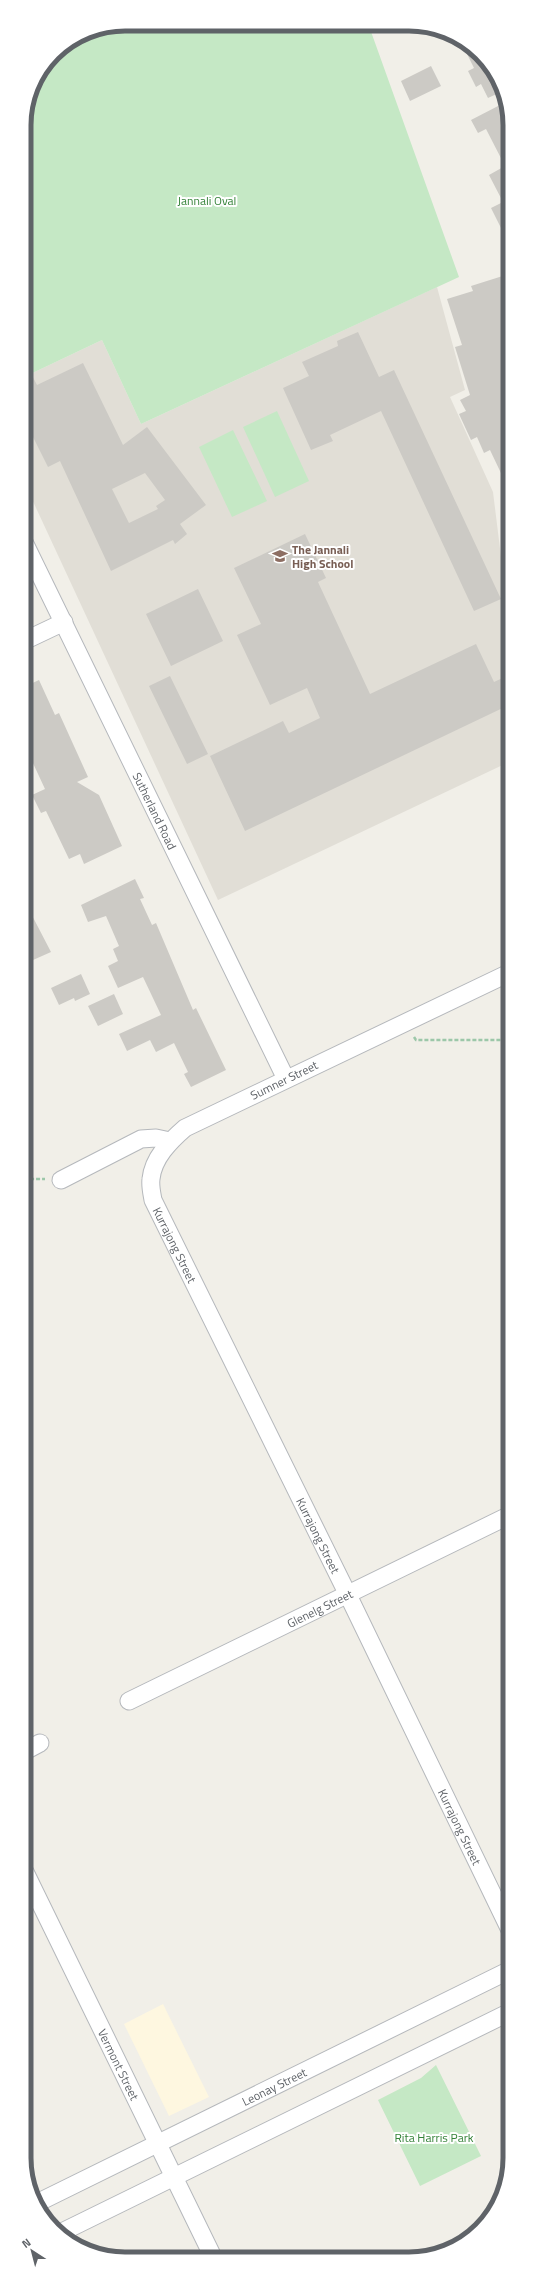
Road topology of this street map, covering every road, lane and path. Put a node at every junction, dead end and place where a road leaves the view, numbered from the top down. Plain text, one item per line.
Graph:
1 (31, 556) edge
2 (64, 622) junction
3 (31, 638) edge
4 (503, 976) edge
5 (404, 1023) junction
6 (503, 1040) edge
7 (286, 1079) junction
8 (170, 1141) junction
9 (31, 1180) edge
10 (61, 1180) joint
11 (503, 1517) edge
12 (347, 1593) junction
13 (130, 1701) dead end
14 (40, 1743) dead end
15 (31, 1748) edge
16 (31, 1884) edge
17 (503, 1916) edge
18 (503, 1973) edge
19 (503, 2015) edge
20 (159, 2145) junction
21 (174, 2178) junction
22 (42, 2201) edge
23 (65, 2230) edge
24 (211, 2252) edge

1 - 2 street, Sutherland Road
2 - 3 street
2 - 7 street, Sutherland Road
4 - 5 street, Sumner Street
5 - 6 path
5 - 7 street, Sumner Street
7 - 8 street, Sumner Street
8 - 10 street
8 - 12 street, Kurrajong Street
9 - 10 path
11 - 12 street, Glenelg Street
12 - 13 street, Glenelg Street
12 - 17 street, Kurrajong Street
14 - 15 street
16 - 20 street, Vermont Street
18 - 20 street, Leonay Street
19 - 21 street
20 - 21 street, Vermont Street
20 - 22 street, Leonay Street
21 - 23 street
21 - 24 street, Vermont Street

